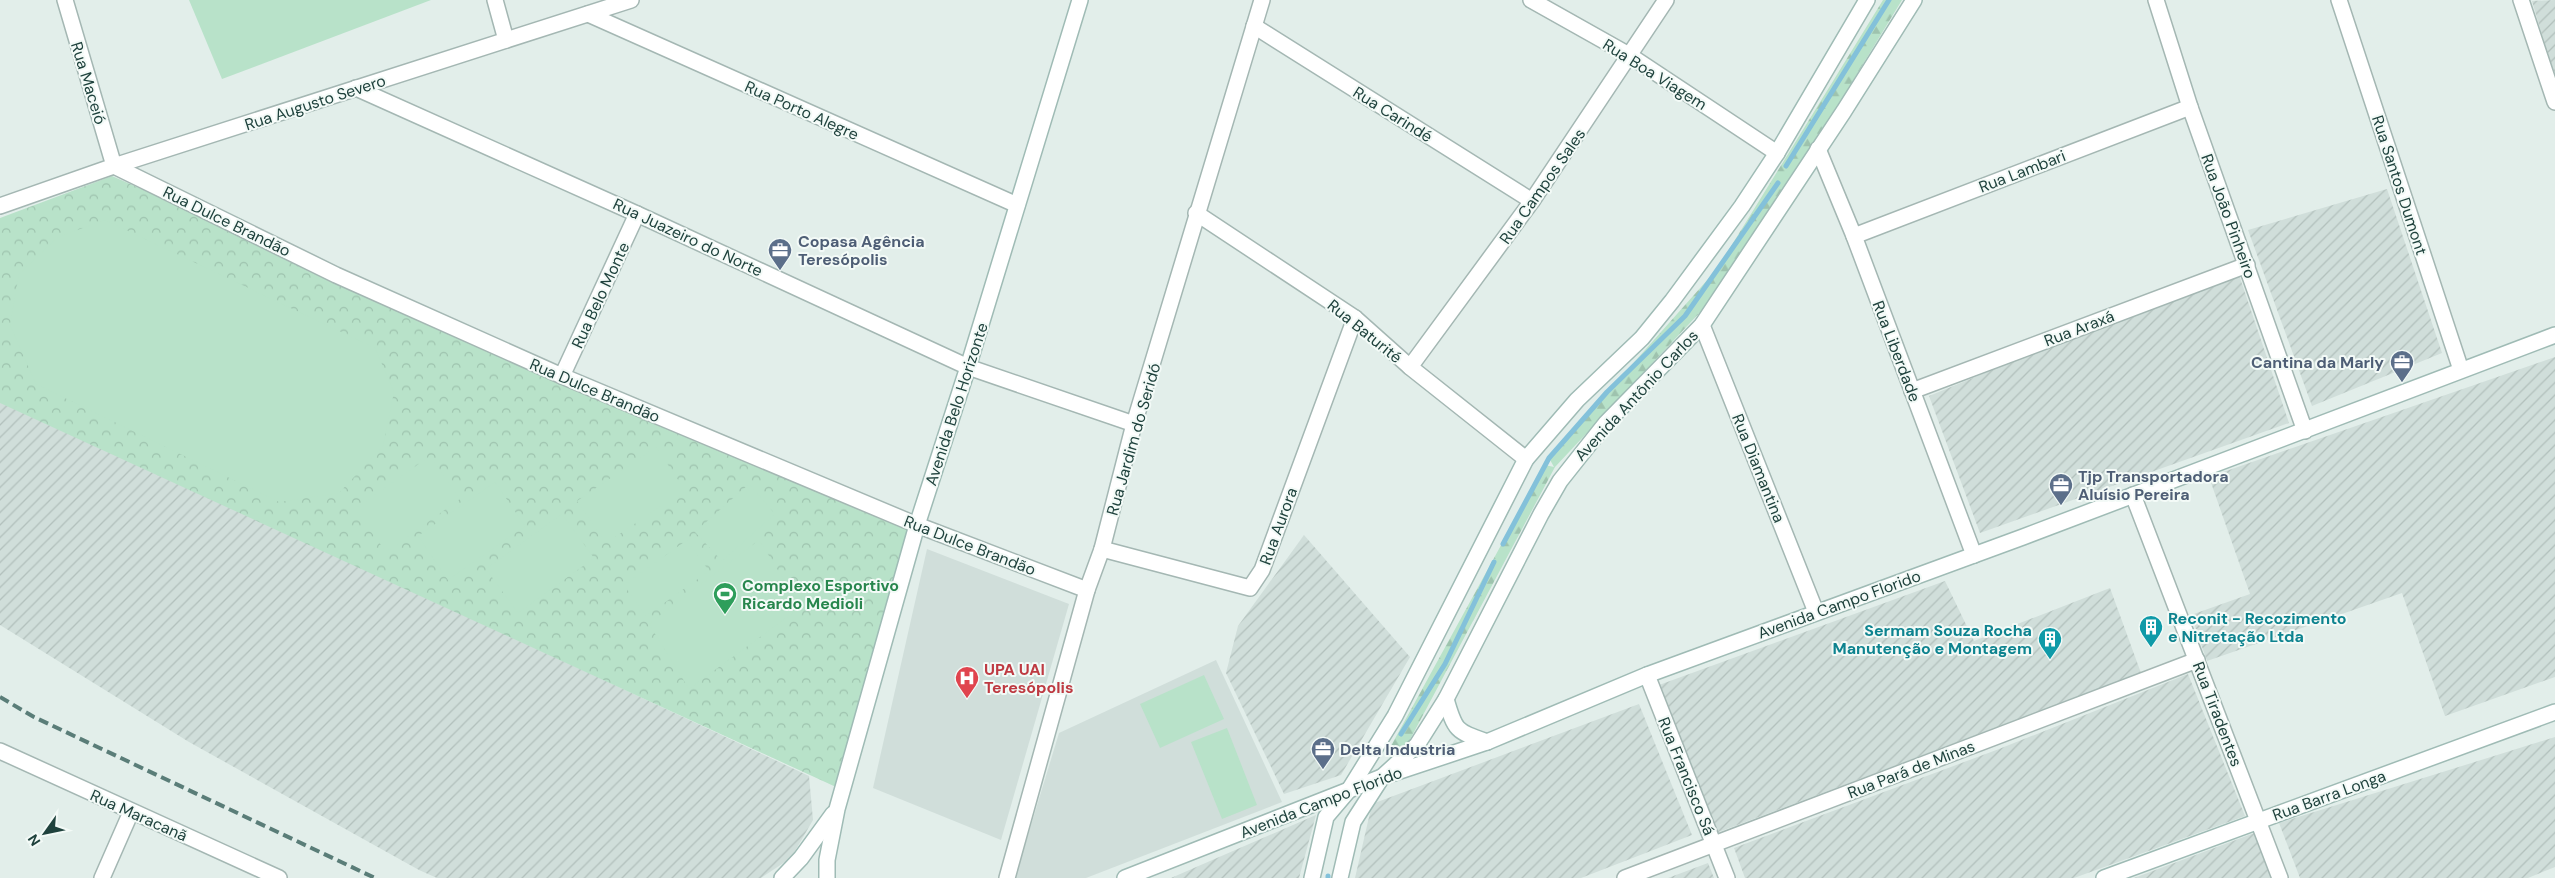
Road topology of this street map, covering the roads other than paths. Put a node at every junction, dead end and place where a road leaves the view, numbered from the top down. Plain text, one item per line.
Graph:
1 (65, 0) edge
2 (494, 0) edge
3 (631, 0) edge
4 (1080, 0) edge
5 (1262, 0) edge
6 (1531, 0) edge
7 (1666, 0) edge
8 (1867, 0) edge
9 (1914, 0) edge
10 (2156, 0) edge
11 (2339, 0) edge
12 (2522, 0) edge
13 (588, 14) junction
14 (1254, 26) junction
15 (506, 40) junction
16 (1629, 54) junction
17 (356, 88) junction
18 (2555, 102) edge
19 (2190, 107) junction
20 (1818, 149) junction
21 (1777, 153) junction
22 (114, 166) junction
23 (1532, 201) junction
24 (1017, 205) junction
25 (0, 206) edge
26 (638, 214) junction
27 (1196, 214) junction
28 (1854, 236) junction
29 (2246, 265) junction
30 (1355, 318) junction
31 (1702, 325) junction
32 (2555, 335) edge
33 (968, 367) junction
34 (1410, 367) junction
35 (2460, 370) junction
36 (562, 376) junction
37 (1912, 391) junction
38 (1134, 424) junction
39 (2305, 431) junction
40 (1526, 459) junction
41 (2133, 495) junction
42 (918, 525) junction
43 (1102, 550) junction
44 (1974, 555) junction
45 (1087, 590) junction
46 (1816, 612) junction
47 (2197, 660) junction
48 (1647, 674) junction
49 (1446, 699) junction
50 (2555, 712) edge
51 (1487, 742) junction
52 (0, 751) edge
53 (1382, 777) junction
54 (1349, 790) junction
55 (837, 809) junction
56 (131, 812) junction
57 (2259, 821) junction
58 (1714, 844) junction
59 (1142, 875) edge
60 (102, 878) edge
61 (279, 878) edge
62 (782, 878) edge
63 (827, 878) edge
64 (1006, 878) edge
65 (1125, 878) edge
66 (1312, 878) edge
67 (1340, 878) edge
68 (1625, 878) edge
69 (1727, 878) edge
70 (2104, 878) edge
71 (2280, 878) edge

1 - 22 street, Rua Maceió
2 - 15 street
3 - 13 street, Rua Augusto Severo
4 - 24 street, Avenida Belo Horizonte
5 - 14 street, Rua Jardim do Seridó
6 - 16 street, Rua Boa Viagem
7 - 16 street, Rua Campos Sales
8 - 21 street
9 - 20 street, Avenida Antônio Carlos
10 - 19 street, Rua João Pinheiro
11 - 35 street, Rua Santos Dumont
12 - 18 street
13 - 15 street, Rua Augusto Severo
13 - 24 street, Rua Porto Alegre
14 - 23 street, Rua Carindé
14 - 27 street, Rua Jardim do Seridó
15 - 17 street, Rua Augusto Severo
16 - 21 street, Rua Boa Viagem
16 - 23 street, Rua Campos Sales
17 - 22 street, Rua Augusto Severo
17 - 26 street, Rua Juazeiro do Norte
19 - 28 street, Rua Lambari
19 - 29 street, Rua João Pinheiro
20 - 28 street, Rua Liberdade
20 - 31 street, Avenida Antônio Carlos
21 - 40 street
22 - 25 street, Rua Augusto Severo
22 - 36 street, Rua Dulce Brandão
23 - 34 street, Rua Campos Sales
24 - 33 street, Avenida Belo Horizonte
26 - 33 street, Rua Juazeiro do Norte
26 - 36 street, Rua Belo Monte
27 - 30 street, Rua Baturité
27 - 38 street, Rua Jardim do Seridó
28 - 37 street, Rua Liberdade
29 - 37 street, Rua Araxá
29 - 39 street, Rua João Pinheiro
30 - 34 street, Rua Baturité
30 - 43 street, Rua Aurora
31 - 46 street, Rua Diamantina
31 - 49 street, Avenida Antônio Carlos
32 - 35 street, Avenida Campo Florido
33 - 38 street, Rua Juazeiro do Norte
33 - 42 street, Avenida Belo Horizonte
34 - 40 street, Rua Baturité
35 - 39 street, Avenida Campo Florido
36 - 42 street, Rua Dulce Brandão
37 - 44 street, Rua Liberdade
38 - 43 street, Rua Jardim do Seridó
39 - 41 street, Avenida Campo Florido
40 - 54 street
41 - 44 street, Avenida Campo Florido
41 - 47 street, Rua Tiradentes
42 - 45 street, Rua Dulce Brandão
42 - 55 street, Avenida Belo Horizonte
43 - 45 street, Rua Jardim do Seridó
44 - 46 street, Avenida Campo Florido
45 - 64 street, Rua Jardim do Seridó
46 - 48 street, Avenida Campo Florido
47 - 57 street, Rua Tiradentes
47 - 58 street, Rua Pará de Minas
48 - 51 street, Avenida Campo Florido
48 - 58 street, Rua Francisco Sá
49 - 51 street
49 - 53 street, Avenida Antônio Carlos
50 - 57 street, Rua Barra Longa
51 - 53 street, Avenida Campo Florido
52 - 56 street, Rua Maracanã
53 - 54 street, Avenida Campo Florido
53 - 67 street, Avenida Antônio Carlos
54 - 59 street, Avenida Campo Florido
54 - 66 street
55 - 62 street
55 - 63 street, Avenida Belo Horizonte
56 - 60 street
56 - 61 street, Rua Maracanã
57 - 70 street, Rua Barra Longa
57 - 71 street, Rua Tiradentes
58 - 68 street, Rua Pará de Minas
58 - 69 street, Rua Francisco Sá
59 - 65 street, Avenida Campo Florido

